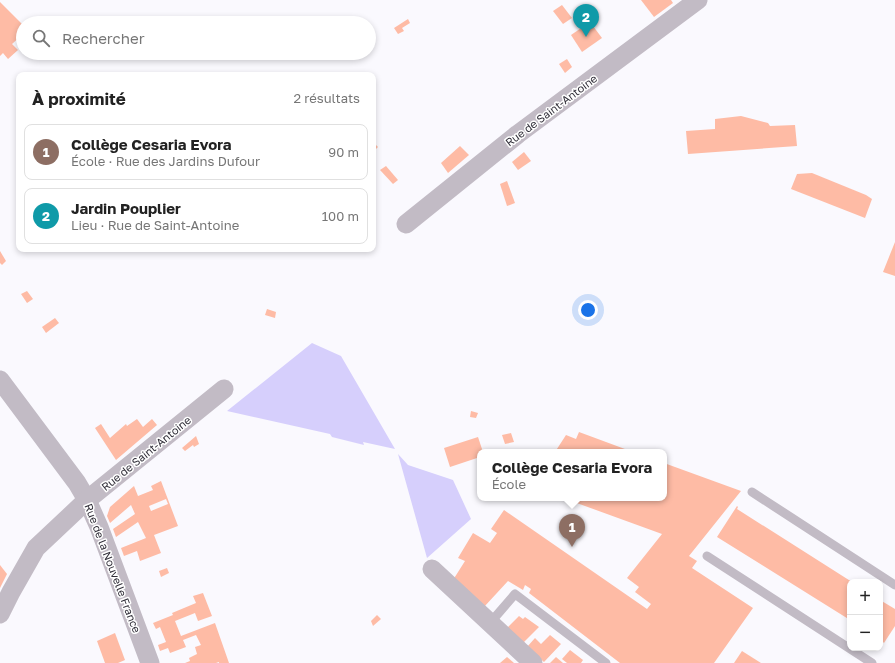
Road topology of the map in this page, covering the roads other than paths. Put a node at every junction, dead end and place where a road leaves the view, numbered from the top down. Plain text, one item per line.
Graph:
1 (698, 0) edge
2 (406, 224) dead end
3 (0, 380) edge
4 (224, 389) dead end
5 (752, 492) dead end
6 (87, 500) junction
7 (707, 556) dead end
8 (432, 569) dead end
9 (895, 585) edge
10 (0, 614) edge
11 (490, 623) junction
12 (150, 663) edge
13 (533, 663) edge
14 (606, 663) edge
15 (872, 663) edge

1 - 2 street, Rue de Saint-Antoine
3 - 6 street, Rue de la Nouvelle France
4 - 6 street, Rue de Saint-Antoine
5 - 9 lane
6 - 10 street, Rue de Saint-Antoine
6 - 12 street, Rue de la Nouvelle France
7 - 15 lane
8 - 11 street
11 - 13 street
11 - 14 lane

